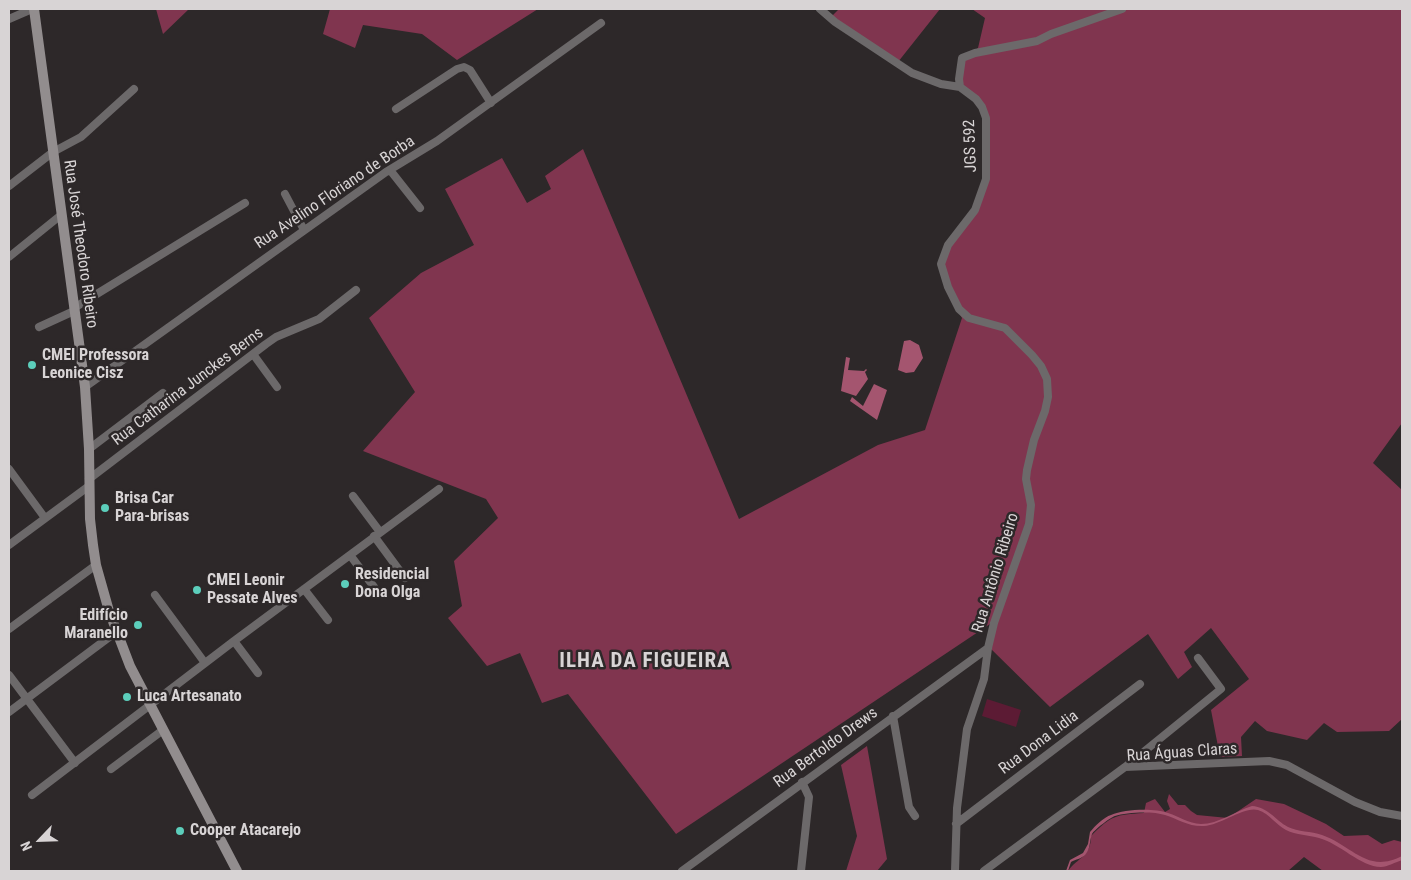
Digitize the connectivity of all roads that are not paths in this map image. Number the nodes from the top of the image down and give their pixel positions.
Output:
1 (33, 9) edge
2 (820, 9) edge
3 (1122, 9) edge
4 (9, 19) edge
5 (601, 23) dead end
6 (960, 87) junction
7 (134, 89) dead end
8 (490, 102) junction
9 (396, 108) dead end
10 (53, 152) junction
11 (390, 170) junction
12 (9, 186) edge
13 (285, 194) dead end
14 (245, 203) dead end
15 (420, 208) dead end
16 (61, 216) junction
17 (304, 230) junction
18 (9, 257) edge
19 (356, 290) dead end
20 (74, 310) junction
21 (977, 321) joint
22 (39, 327) dead end
23 (253, 354) junction
24 (277, 386) dead end
25 (85, 387) junction
26 (163, 393) dead end
27 (89, 449) junction
28 (9, 470) edge
29 (89, 483) junction
30 (439, 489) dead end
31 (353, 496) dead end
32 (45, 518) junction
33 (377, 534) junction
34 (9, 545) edge
35 (350, 555) junction
36 (96, 565) junction
37 (406, 578) dead end
38 (374, 587) dead end
39 (304, 588) junction
40 (155, 595) dead end
41 (328, 620) dead end
42 (9, 629) edge
43 (116, 632) junction
44 (234, 641) junction
45 (988, 648) junction
46 (1198, 658) dead end
47 (205, 663) junction
48 (258, 672) dead end
49 (9, 675) edge
50 (1140, 684) dead end
51 (27, 699) junction
52 (150, 705) junction
53 (9, 712) edge
54 (893, 716) junction
55 (163, 730) junction
56 (75, 763) junction
57 (1125, 767) junction
58 (110, 769) dead end
59 (802, 782) junction
60 (32, 795) dead end
61 (915, 816) dead end
62 (1402, 816) edge
63 (956, 824) junction
64 (799, 870) edge
65 (237, 871) edge
66 (682, 871) edge
67 (955, 871) edge
68 (984, 871) edge

1 - 4 street
1 - 10 main road, Rua José Theodoro Ribeiro
2 - 6 street, JGS 592
3 - 6 street
5 - 8 street, Rua Avelino Floriano de Borba
6 - 21 street, JGS 592
7 - 10 street
8 - 9 street
8 - 11 street, Rua Avelino Floriano de Borba
10 - 12 street
10 - 16 main road, Rua José Theodoro Ribeiro
11 - 15 street
11 - 17 street, Rua Avelino Floriano de Borba
13 - 17 street
14 - 20 street
16 - 18 street
16 - 20 main road, Rua José Theodoro Ribeiro
17 - 25 street, Rua Avelino Floriano de Borba
19 - 23 street, Rua Catharina Junckes Berns
20 - 22 street
20 - 25 main road, Rua José Theodoro Ribeiro
21 - 45 street, Rua Antônio Ribeiro
23 - 24 street
23 - 29 street, Rua Catharina Junckes Berns
25 - 27 main road, Rua José Theodoro Ribeiro
26 - 27 street
27 - 29 main road, Rua José Theodoro Ribeiro
28 - 32 street
29 - 32 street, Rua Catharina Junckes Berns
29 - 36 main road, Rua José Theodoro Ribeiro
30 - 33 street
31 - 33 street
32 - 34 street, Rua Catharina Junckes Berns
33 - 35 street
33 - 37 street
35 - 38 street
35 - 39 street
36 - 42 street
36 - 43 main road, Rua José Theodoro Ribeiro
39 - 41 street
39 - 44 street
40 - 47 street
43 - 51 street
43 - 52 main road, Rua José Theodoro Ribeiro
44 - 47 street
44 - 48 street
45 - 54 street, Rua Bertoldo Drews
45 - 63 street, Rua Antônio Ribeiro
46 - 57 street
47 - 52 street
49 - 51 street
50 - 63 street, Rua Dona Lidia
51 - 53 street
51 - 56 street
52 - 55 main road, Rua José Theodoro Ribeiro
52 - 56 street
54 - 59 street, Rua Bertoldo Drews
54 - 61 street
55 - 58 street
55 - 65 main road, Rua José Theodoro Ribeiro
56 - 60 street
57 - 62 street, Rua Águas Claras
57 - 68 street, Rua Águas Claras
59 - 64 street
59 - 66 street, Rua Bertoldo Drews
63 - 67 street, Rua Antônio Ribeiro

